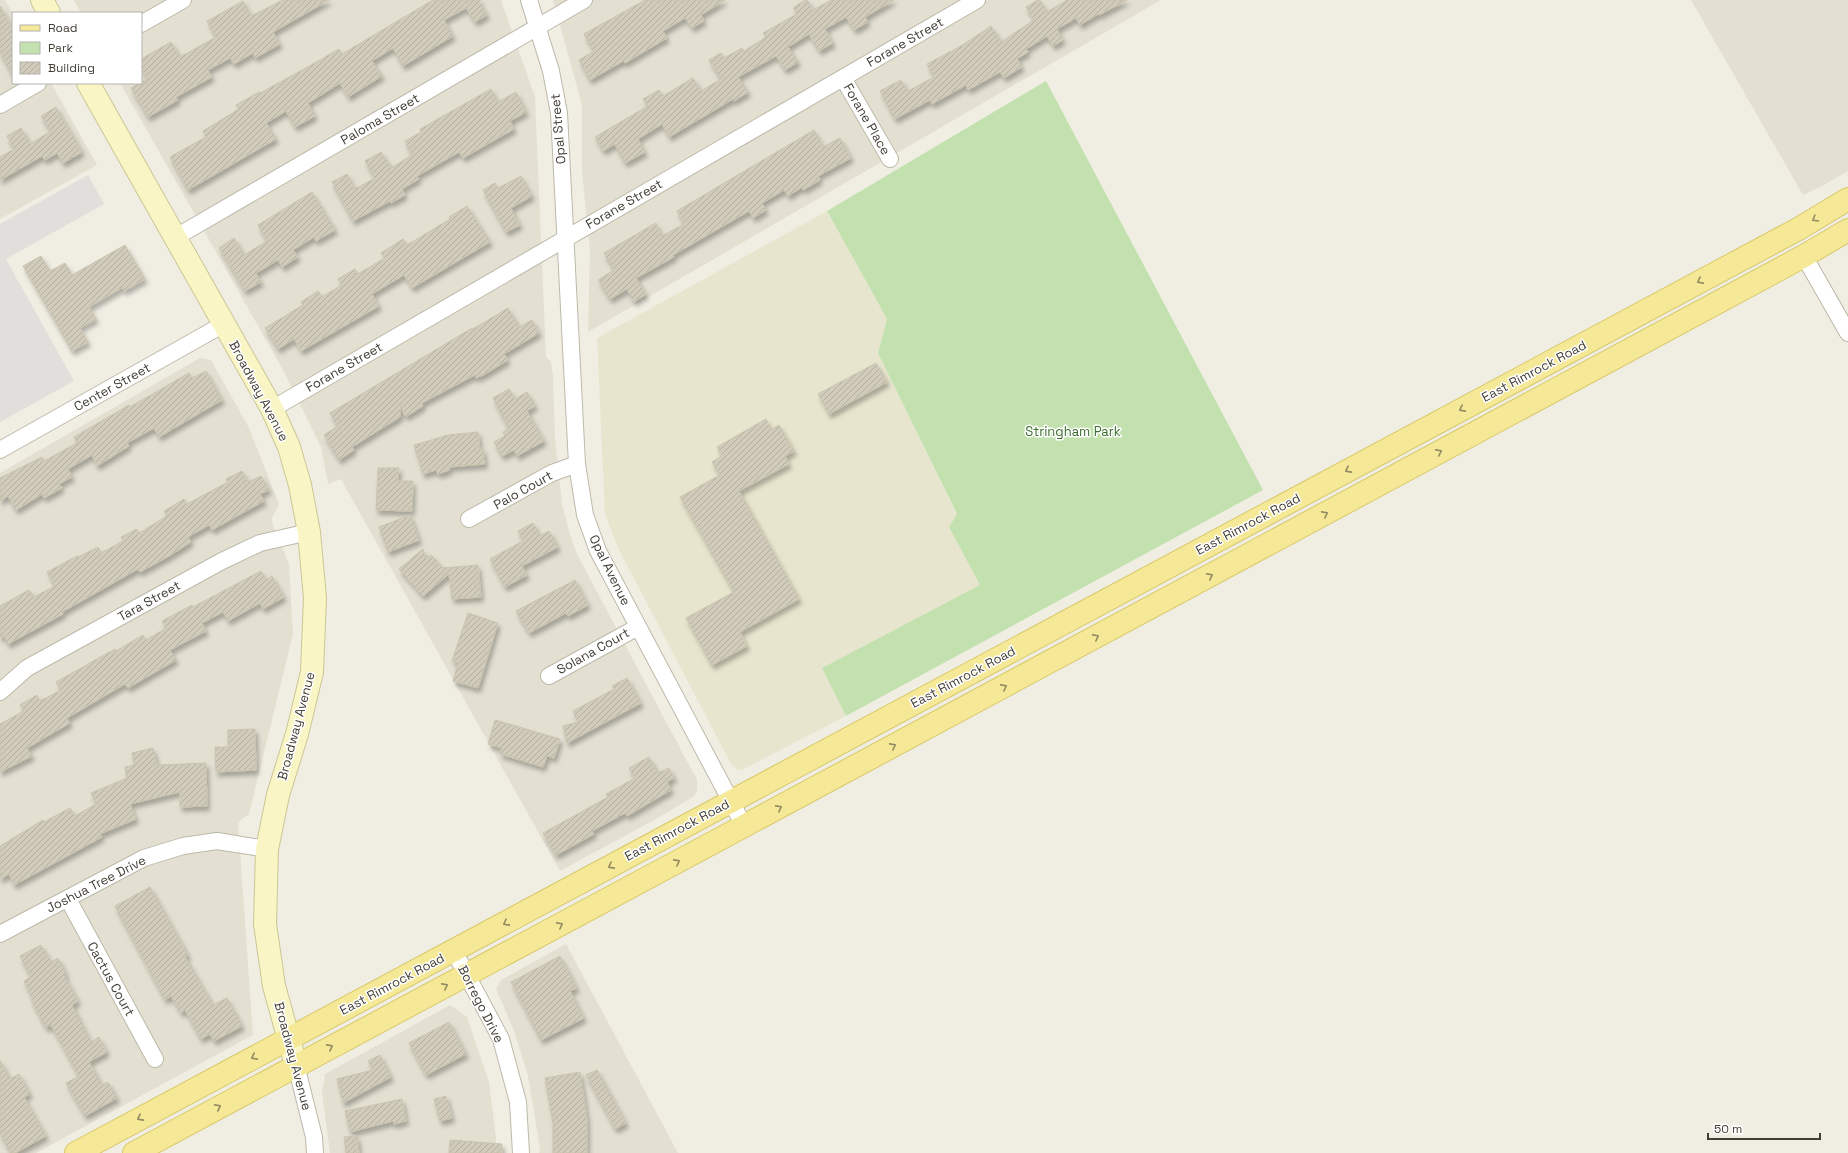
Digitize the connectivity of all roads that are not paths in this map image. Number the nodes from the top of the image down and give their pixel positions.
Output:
1 (42, 0) edge
2 (183, 0) edge
3 (529, 0) edge
4 (584, 0) edge
5 (977, 0) edge
6 (48, 12) edge
7 (142, 23) edge
8 (537, 28) junction
9 (843, 78) junction
10 (36, 84) edge
11 (89, 84) edge
12 (0, 105) edge
13 (890, 159) dead end
14 (1848, 199) edge
15 (1848, 230) edge
16 (176, 237) junction
17 (566, 238) junction
18 (1804, 256) junction
19 (224, 324) junction
20 (1848, 333) edge
21 (272, 409) junction
22 (0, 450) edge
23 (577, 464) junction
24 (469, 519) dead end
25 (309, 532) junction
26 (638, 627) junction
27 (549, 676) dead end
28 (0, 692) edge
29 (731, 801) junction
30 (744, 826) junction
31 (267, 849) junction
32 (68, 899) junction
33 (0, 934) edge
34 (454, 951) junction
35 (467, 974) junction
36 (289, 1038) junction
37 (155, 1059) dead end
38 (296, 1065) junction
39 (76, 1153) edge
40 (134, 1153) edge
41 (315, 1153) edge
42 (521, 1153) edge

1 - 6 street
2 - 7 street
3 - 8 street, Opal Street
4 - 8 street, Paloma Street
5 - 9 street, Forane Street
8 - 16 street, Paloma Street
8 - 17 street, Opal Street
9 - 13 street, Forane Place
9 - 17 street, Forane Street
10 - 12 street
11 - 16 street, Broadway Avenue
14 -> 29 main road, East Rimrock Road
15 - 18 main road, East Rimrock Road
16 - 19 street, Broadway Avenue
17 - 21 street, Forane Street
17 - 23 street, Opal Avenue
18 - 20 street
30 -> 18 main road, East Rimrock Road
19 - 21 street, Broadway Avenue
19 - 22 street, Center Street
21 - 25 street, Broadway Avenue
23 - 24 street, Palo Court
23 - 26 street, Opal Avenue
25 - 28 street, Tara Street
25 - 31 street, Broadway Avenue
26 - 27 street, Solana Court
26 - 29 street, Opal Avenue
29 - 30 street, Opal Avenue
29 -> 34 main road, East Rimrock Road
35 -> 30 main road, East Rimrock Road
31 - 32 street, Joshua Tree Drive
31 - 36 street, Broadway Avenue
32 - 33 street, Joshua Tree Drive
32 - 37 street, Cactus Court
34 - 35 street, Borrego Drive
34 - 36 main road, East Rimrock Road
38 -> 35 main road, East Rimrock Road
35 - 42 street, Borrego Drive
36 - 38 street, Broadway Avenue
36 -> 39 main road, East Rimrock Road
40 -> 38 main road, East Rimrock Road
38 - 41 street, Broadway Avenue

